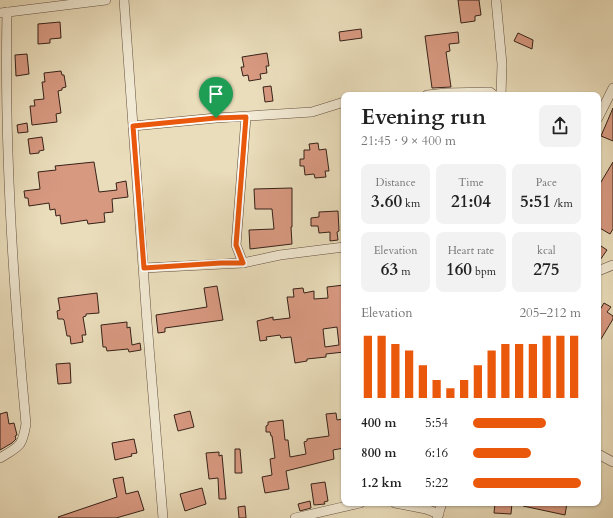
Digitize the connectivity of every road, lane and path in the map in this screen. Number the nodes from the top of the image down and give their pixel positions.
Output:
1 (106, 0) edge
2 (124, 0) edge
3 (496, 0) edge
4 (3, 12) edge
5 (613, 88) edge
6 (501, 92) edge
7 (341, 103) edge
8 (601, 112) edge
9 (246, 117) junction
10 (133, 126) junction
11 (3, 147) edge
12 (341, 248) edge
13 (243, 263) junction
14 (613, 264) edge
15 (144, 268) junction
16 (601, 270) edge
17 (601, 456) edge
18 (0, 458) edge
19 (613, 462) edge
20 (347, 506) edge
21 (410, 506) edge
22 (441, 506) edge
23 (438, 516) edge
24 (163, 518) edge
25 (295, 518) edge

1 - 4 street
2 - 10 street
3 - 6 street
4 - 11 street
5 - 8 street
7 - 9 street
9 - 10 street
9 - 13 street
10 - 15 street
11 - 18 street
12 - 13 street
13 - 15 street
14 - 16 street
15 - 24 street
17 - 19 street
20 - 25 street
21 - 23 street
22 - 23 street

